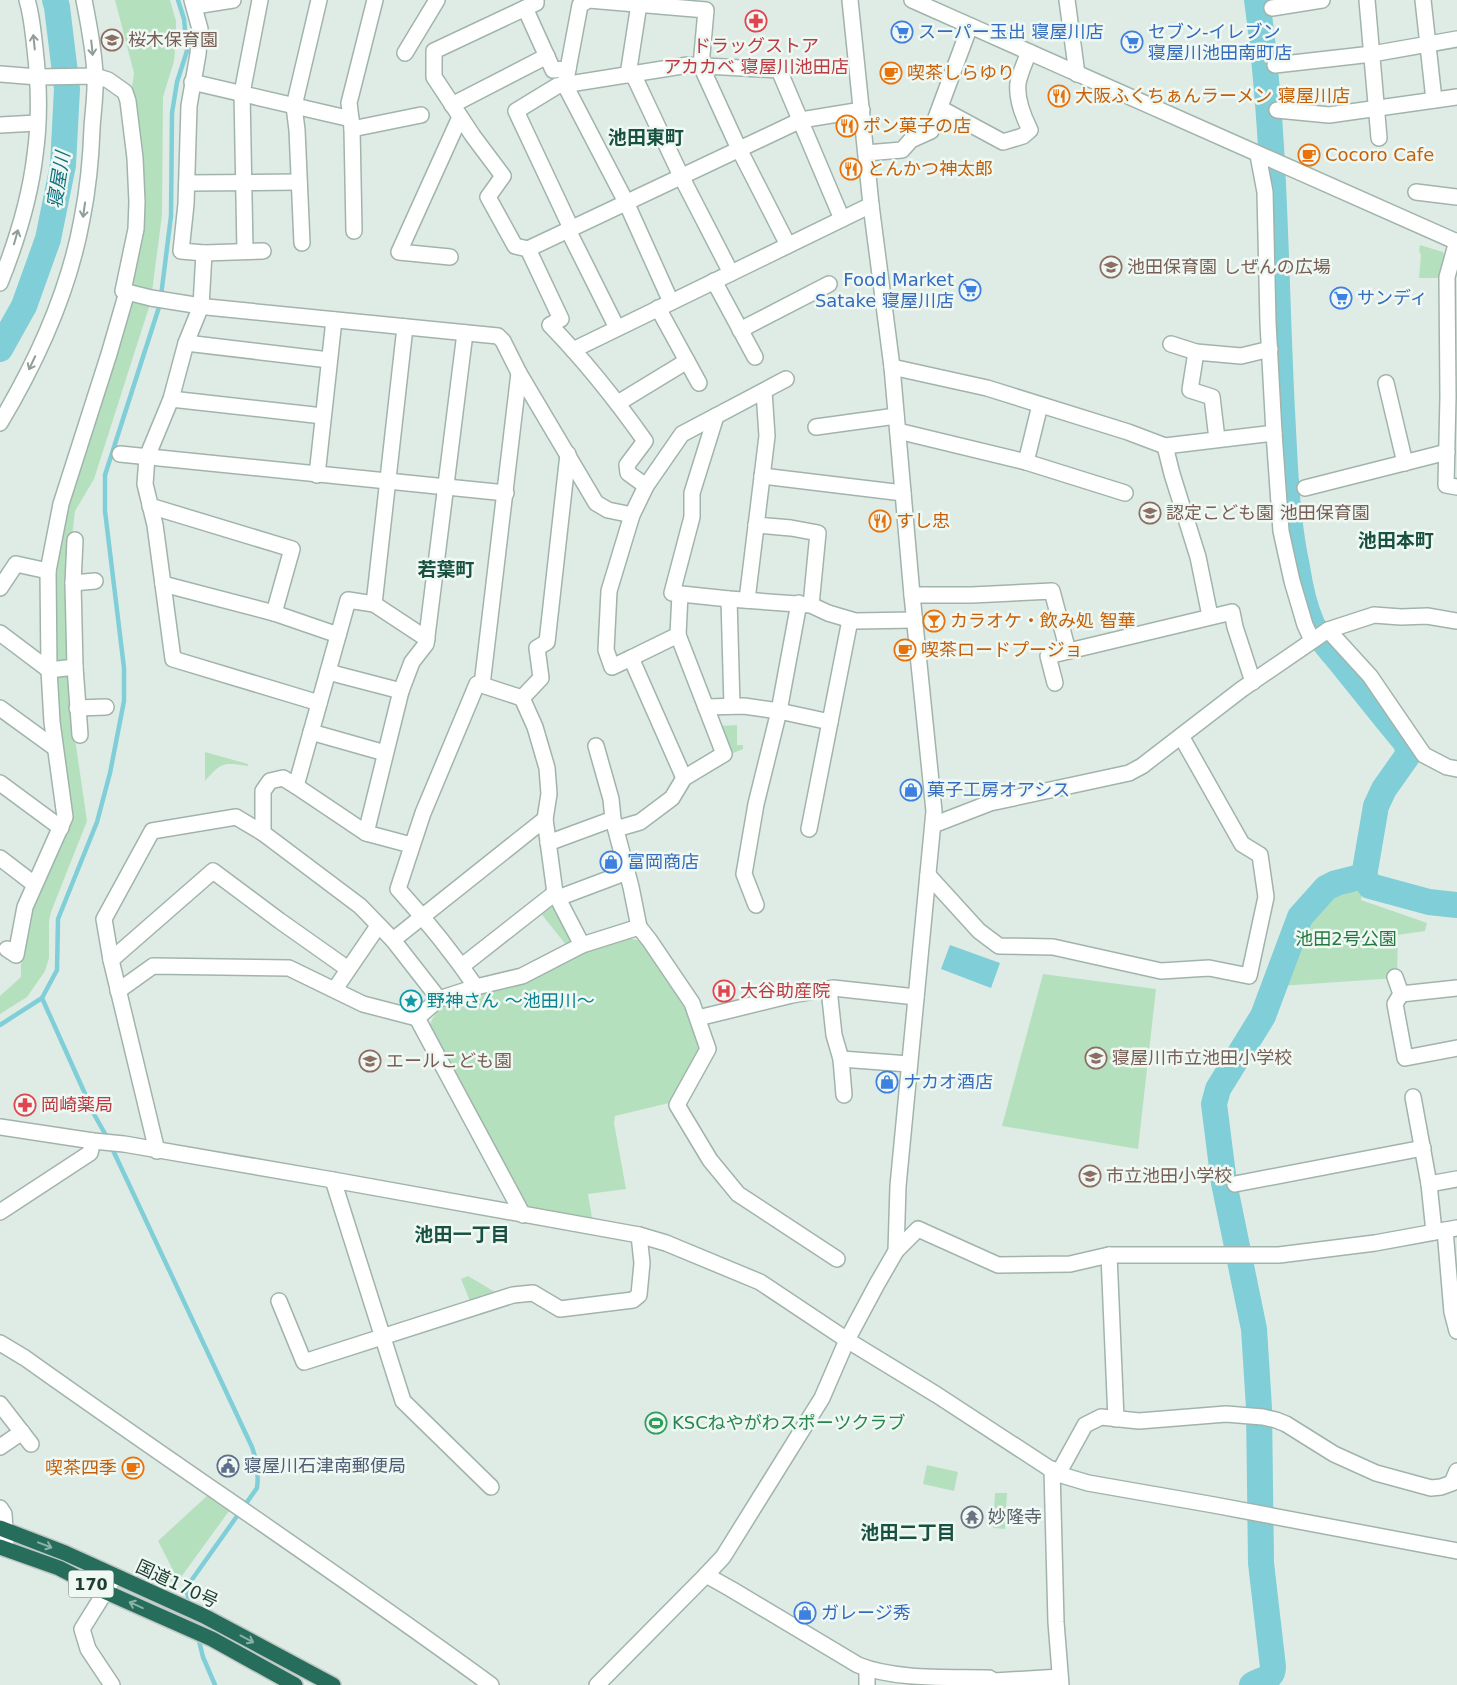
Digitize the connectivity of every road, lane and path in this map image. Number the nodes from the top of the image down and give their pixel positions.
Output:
1 (27, 0) edge
2 (84, 0) edge
3 (233, 0) edge
4 (260, 0) edge
5 (319, 0) edge
6 (375, 0) edge
7 (437, 0) edge
8 (850, 0) edge
9 (912, 0) edge
10 (1067, 0) edge
11 (1317, 0) edge
12 (1367, 0) edge
13 (1422, 0) edge
14 (218, 1) edge
15 (194, 3) edge
16 (531, 4) edge
17 (639, 4) junction
18 (1272, 8) dead end
19 (970, 26) junction
20 (1457, 39) edge
21 (1428, 44) junction
22 (405, 52) dead end
23 (1029, 52) junction
24 (1372, 54) junction
25 (547, 56) junction
26 (701, 66) junction
27 (1275, 66) dead end
28 (568, 69) junction
29 (0, 74) edge
30 (630, 74) junction
31 (1077, 74) junction
32 (88, 76) junction
33 (42, 77) junction
34 (192, 82) junction
35 (565, 85) junction
36 (242, 93) junction
37 (1457, 97) edge
38 (1434, 100) junction
39 (294, 106) junction
40 (940, 108) junction
41 (1376, 109) junction
42 (862, 110) junction
43 (1277, 110) dead end
44 (456, 111) junction
45 (421, 115) dead end
46 (801, 120) junction
47 (37, 123) junction
48 (351, 124) junction
49 (0, 125) edge
50 (1379, 138) dead end
51 (739, 149) junction
52 (866, 153) junction
53 (1260, 155) junction
54 (681, 176) junction
55 (244, 182) junction
56 (299, 182) junction
57 (187, 183) junction
58 (1416, 192) dead end
59 (1457, 198) edge
60 (626, 202) junction
61 (871, 204) junction
62 (842, 219) junction
63 (570, 229) junction
64 (354, 231) dead end
65 (1457, 242) edge
66 (302, 243) dead end
67 (788, 245) junction
68 (528, 249) junction
69 (245, 251) junction
70 (263, 251) dead end
71 (204, 253) junction
72 (450, 257) dead end
73 (731, 273) junction
74 (714, 281) junction
75 (0, 283) edge
76 (829, 284) dead end
77 (127, 292) junction
78 (664, 305) junction
79 (201, 306) junction
80 (334, 320) junction
81 (405, 327) junction
82 (617, 328) junction
83 (740, 330) junction
84 (465, 333) junction
85 (186, 343) junction
86 (1172, 344) dead end
87 (1270, 349) junction
88 (574, 350) junction
89 (1196, 352) junction
90 (755, 356) dead end
91 (329, 360) junction
92 (686, 361) junction
93 (892, 367) junction
94 (519, 373) junction
95 (786, 379) dead end
96 (699, 383) dead end
97 (1386, 383) dead end
98 (764, 391) junction
99 (171, 399) junction
100 (618, 404) junction
101 (1040, 405) junction
102 (323, 416) junction
103 (716, 416) junction
104 (896, 416) junction
105 (0, 423) edge
106 (816, 427) dead end
107 (898, 431) junction
108 (1274, 433) junction
109 (1217, 439) junction
110 (1165, 446) junction
111 (1447, 452) junction
112 (120, 454) dead end
113 (568, 454) junction
114 (147, 457) junction
115 (1026, 462) junction
116 (1405, 463) junction
117 (317, 475) junction
118 (762, 476) junction
119 (388, 482) junction
120 (646, 486) junction
121 (445, 487) junction
122 (1457, 487) edge
123 (1305, 488) dead end
124 (506, 493) junction
125 (903, 493) junction
126 (1125, 493) dead end
127 (150, 506) junction
128 (632, 515) junction
129 (756, 525) junction
130 (75, 540) dead end
131 (48, 571) junction
132 (95, 581) dead end
133 (73, 583) junction
134 (163, 584) junction
135 (0, 588) edge
136 (680, 594) junction
137 (912, 595) junction
138 (729, 599) junction
139 (747, 600) junction
140 (374, 604) junction
141 (805, 604) junction
142 (274, 613) junction
143 (1210, 616) junction
144 (850, 620) junction
145 (914, 620) junction
146 (1457, 621) edge
147 (0, 633) edge
148 (678, 635) junction
149 (338, 636) junction
150 (1319, 636) junction
151 (427, 639) junction
152 (1068, 651) junction
153 (631, 658) junction
154 (75, 667) junction
155 (49, 670) junction
156 (328, 672) junction
157 (1253, 682) junction
158 (1055, 683) dead end
159 (477, 684) dead end
160 (401, 691) junction
161 (522, 698) junction
162 (319, 703) junction
163 (732, 706) junction
164 (106, 707) dead end
165 (706, 707) junction
166 (0, 708) edge
167 (77, 708) junction
168 (779, 711) junction
169 (830, 722) junction
170 (310, 732) junction
171 (80, 735) dead end
172 (1180, 736) junction
173 (596, 746) dead end
174 (55, 748) junction
175 (385, 753) junction
176 (1457, 769) edge
177 (684, 778) junction
178 (0, 783) edge
179 (296, 786) junction
180 (545, 819) junction
181 (615, 824) junction
182 (933, 825) junction
183 (61, 828) junction
184 (809, 828) dead end
185 (263, 833) junction
186 (366, 833) junction
187 (548, 843) junction
188 (412, 845) junction
189 (0, 858) edge
190 (627, 872) junction
191 (928, 875) junction
192 (34, 884) junction
193 (556, 895) junction
194 (756, 905) dead end
195 (423, 917) junction
196 (378, 926) junction
197 (639, 927) junction
198 (393, 940) junction
199 (582, 945) junction
200 (2, 948) edge
201 (111, 960) junction
202 (462, 966) junction
203 (348, 968) junction
204 (1395, 977) dead end
205 (476, 987) junction
206 (1457, 988) edge
207 (335, 989) junction
208 (829, 989) junction
209 (118, 991) junction
210 (1401, 994) junction
211 (916, 997) junction
212 (439, 999) junction
213 (417, 1018) junction
214 (698, 1018) junction
215 (1457, 1048) edge
216 (841, 1059) junction
217 (910, 1064) junction
218 (844, 1095) dead end
219 (1413, 1097) dead end
220 (0, 1126) edge
221 (95, 1142) junction
222 (1422, 1148) junction
223 (157, 1151) junction
224 (1457, 1178) edge
225 (333, 1180) junction
226 (1235, 1184) dead end
227 (1429, 1184) junction
228 (0, 1212) edge
229 (523, 1214) junction
230 (1445, 1230) edge
231 (638, 1235) junction
232 (896, 1251) junction
233 (1110, 1255) junction
234 (837, 1259) dead end
235 (279, 1301) dead end
236 (1457, 1331) edge
237 (384, 1336) junction
238 (846, 1340) junction
239 (0, 1343) edge
240 (0, 1404) edge
241 (1116, 1419) junction
242 (22, 1432) junction
243 (32, 1444) dead end
244 (0, 1447) edge
245 (1457, 1471) edge
246 (1055, 1472) junction
247 (491, 1487) dead end
248 (0, 1508) edge
249 (3, 1529) edge
250 (3, 1548) edge
251 (1457, 1551) edge
252 (706, 1575) junction
253 (115, 1576) junction
254 (106, 1592) junction
255 (867, 1669) junction
256 (1060, 1681) edge
257 (112, 1685) edge
258 (295, 1685) edge
259 (333, 1685) edge
260 (491, 1685) edge
261 (597, 1685) edge
262 (867, 1685) edge

33 -> 1 street
2 -> 32 street
3 - 14 street
4 - 36 street
5 - 39 street
6 - 48 street
7 - 22 street
8 - 42 street
9 - 19 street
10 - 31 street
11 - 18 street
12 - 24 street
13 - 21 street
14 - 15 street
15 - 34 street
16 - 25 street
16 - 44 street
17 - 26 street
17 - 28 street
17 - 30 street
19 - 23 street
19 - 40 street
20 - 21 street
21 - 24 street
21 - 38 street
23 - 31 street
23 - 40 street
24 - 27 street
24 - 41 street
25 - 28 street
25 - 44 street
26 - 30 street
26 - 46 street
26 - 51 street
28 - 35 street
29 - 33 street
30 - 35 street
30 - 54 street
31 - 53 street
32 - 33 street
32 - 77 street
32 -> 105 street
33 - 47 street
34 - 36 street
34 - 57 street
35 - 60 street
35 - 63 street
36 - 39 street
36 - 55 street
37 - 38 street
38 - 41 street
39 - 48 street
39 - 56 street
40 - 52 street
41 - 43 street
41 - 50 street
42 - 46 street
42 - 52 street
44 - 68 street
44 - 72 street
45 - 48 street
46 - 51 street
46 - 62 street
47 - 49 street
75 -> 47 street
48 - 64 street
51 - 54 street
51 - 67 street
52 - 61 street
53 - 65 street
53 - 87 street
54 - 60 street
54 - 73 street
55 - 56 street
55 - 57 street
55 - 69 street
56 - 66 street
57 - 71 street
58 - 59 street
60 - 63 street
60 - 78 street
61 - 62 street
61 - 93 street
62 - 67 street
63 - 68 street
63 - 82 street
65 - 111 street
67 - 73 street
68 - 88 street
69 - 70 street
69 - 71 street
71 - 79 street
73 - 74 street
74 - 78 street
74 - 83 street
76 - 83 street
77 - 79 street
77 - 131 street
78 - 82 street
78 - 92 street
79 - 80 street
79 - 85 street
80 - 81 street
80 - 91 street
81 - 84 street
81 - 119 street
82 - 88 street
83 - 90 street
84 - 94 street
84 - 121 street
85 - 91 street
85 - 99 street
86 - 89 street
87 - 89 street
87 - 108 street
88 - 100 street
89 - 109 street
91 - 102 street
92 - 96 street
92 - 100 street
93 - 101 street
93 - 104 street
94 - 113 street
94 - 124 street
95 - 98 street
97 - 116 street
98 - 103 street
98 - 118 street
99 - 102 street
99 - 114 street
100 - 120 street
101 - 110 street
101 - 115 street
102 - 117 street
103 - 120 street
103 - 136 street
104 - 106 street
104 - 107 street
107 - 115 street
107 - 125 street
108 - 109 street
108 - 150 street
109 - 110 street
110 - 143 street
111 - 116 street
111 - 122 street
112 - 114 street
113 - 128 street
113 - 161 street
114 - 117 street
114 - 127 street
115 - 126 street
116 - 123 street
117 - 119 street
118 - 125 street
118 - 129 street
119 - 121 street
119 - 140 street
120 - 128 street
121 - 124 street
121 - 151 street
124 - 161 street
125 - 137 street
127 - 134 street
127 - 142 street
128 - 153 street
129 - 139 street
129 - 141 street
130 - 133 street
131 - 135 street
131 - 155 street
132 - 133 street
133 - 154 street
134 - 142 street
134 - 162 street
136 - 138 street
136 - 148 street
137 - 145 street
137 - 152 street
138 - 139 street
138 - 163 street
139 - 141 street
140 - 149 street
140 - 151 street
141 - 144 street
141 - 168 street
142 - 149 street
143 - 152 street
143 - 157 street
144 - 145 street
144 - 169 street
145 - 182 street
146 - 150 street
147 - 155 street
148 - 153 street
148 - 165 street
149 - 156 street
150 - 157 street
150 - 176 street
151 - 160 street
152 - 158 street
153 - 177 street
154 - 155 street
154 - 167 street
155 - 174 street
156 - 160 street
156 - 162 street
157 - 172 street
159 - 188 street
160 - 175 street
161 - 180 street
162 - 170 street
163 - 165 street
163 - 168 street
164 - 167 street
165 - 177 street
166 - 174 street
167 - 171 street
168 - 169 street
168 - 194 street
169 - 184 street
170 - 175 street
170 - 179 street
172 - 182 street
172 - 191 street
173 - 181 street
174 - 183 street
175 - 186 street
177 - 181 street
178 - 183 street
179 - 185 street
179 - 186 street
180 - 187 street
180 - 195 street
181 - 187 street
181 - 190 street
182 - 191 street
183 - 192 street
185 - 196 street
185 - 201 street
186 - 188 street
187 - 193 street
188 - 195 street
189 - 192 street
190 - 193 street
190 - 197 street
191 - 211 street
192 - 200 street
193 - 199 street
193 - 202 street
195 - 198 street
195 - 202 street
196 - 198 street
196 - 203 street
197 - 199 street
197 - 214 street
198 - 212 street
199 - 205 street
201 - 203 street
201 - 209 street
202 - 205 street
203 - 207 street
204 - 210 street
205 - 212 street
206 - 210 street
207 - 209 street
207 - 213 street
208 - 211 street
208 - 214 street
208 - 216 street
209 - 223 street
210 - 215 street
211 - 217 street
212 - 213 street
213 - 229 street
214 - 234 street
216 - 217 street
216 - 218 street
217 - 232 street
219 - 222 street
220 - 221 street
221 - 223 street
221 - 228 street
222 - 226 street
222 - 227 street
223 - 225 street
224 - 227 street
225 - 229 street
225 - 237 street
227 - 230 street
229 - 231 street
230 - 233 street
230 - 236 street
231 - 237 street
231 - 238 street
232 - 233 street
232 - 238 street
233 - 241 street
235 - 237 street
237 - 247 street
238 - 246 street
238 - 252 street
239 - 260 street
240 - 242 street
241 - 245 street
241 - 246 street
242 - 243 street
242 - 244 street
246 - 251 street
246 - 256 street
248 - 249 street
249 - 250 street
249 -> 253 highway, 国道170号 / 170
250 - 254 highway, 国道170号 / 170
252 - 255 street
252 - 261 street
253 - 254 street
253 -> 259 highway, 国道170号 / 170
254 - 257 street
258 -> 254 highway, 国道170号 / 170
255 - 256 street
255 - 262 street

